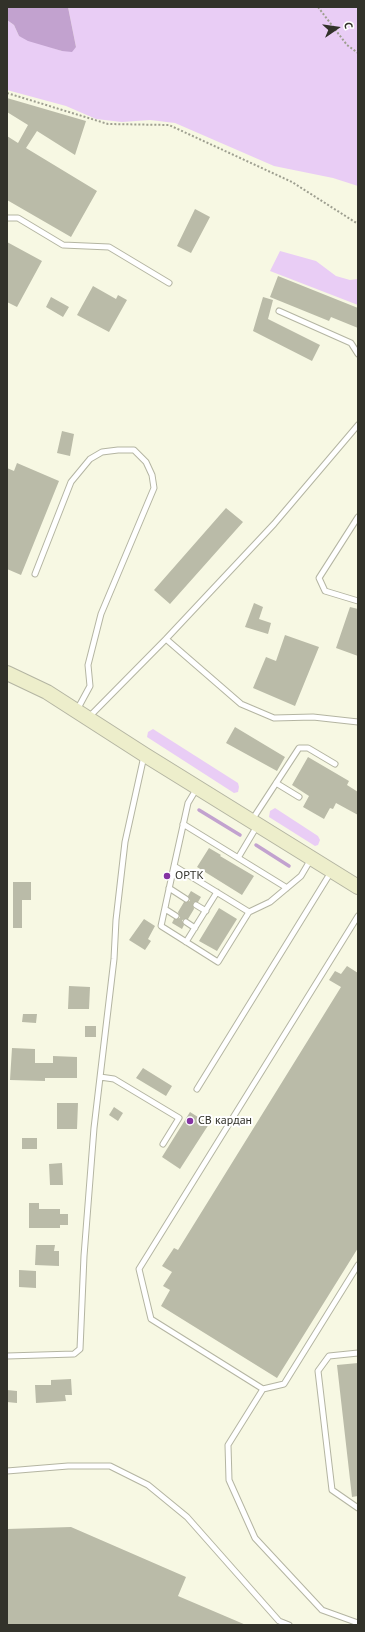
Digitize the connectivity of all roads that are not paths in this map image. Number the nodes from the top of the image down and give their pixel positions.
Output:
1 (7, 218) edge
2 (169, 283) dead end
3 (279, 310) dead end
4 (358, 354) edge
5 (358, 425) edge
6 (358, 516) edge
7 (34, 574) dead end
8 (358, 602) edge
9 (166, 639) junction
10 (10, 675) edge
11 (82, 715) junction
12 (358, 722) edge
13 (145, 755) junction
14 (335, 764) dead end
15 (276, 783) junction
16 (197, 787) junction
17 (299, 797) dead end
18 (255, 823) junction
19 (183, 824) junction
20 (238, 858) junction
21 (312, 858) junction
22 (174, 866) junction
23 (331, 871) junction
24 (357, 885) edge
25 (169, 888) junction
26 (287, 888) junction
27 (217, 892) junction
28 (186, 899) dead end
29 (196, 905) dead end
30 (165, 909) junction
31 (206, 911) junction
32 (249, 912) junction
33 (176, 916) dead end
34 (358, 916) edge
35 (186, 922) dead end
36 (195, 928) junction
37 (186, 942) junction
38 (100, 1077) junction
39 (197, 1088) dead end
40 (163, 1144) dead end
41 (358, 1265) edge
42 (358, 1353) edge
43 (7, 1356) edge
44 (263, 1389) junction
45 (7, 1472) edge
46 (358, 1508) edge
47 (358, 1624) edge
48 (289, 1625) edge

1 - 2 lane
3 - 4 lane
5 - 9 lane
6 - 8 lane
7 - 11 lane
9 - 11 lane
9 - 12 lane
10 - 11 street
11 - 13 street
13 - 16 street
13 - 38 lane
14 - 15 lane
15 - 17 lane
15 - 18 lane
16 - 18 street
16 - 19 lane
18 - 20 lane
18 - 21 street
19 - 20 lane
19 - 22 lane
20 - 26 lane
21 - 23 street
21 - 26 lane
22 - 25 lane
22 - 27 lane
23 - 24 street
23 - 39 lane
25 - 28 lane
25 - 30 lane
26 - 32 lane
27 - 31 lane
27 - 32 lane
29 - 31 lane
30 - 33 lane
30 - 37 lane
31 - 36 lane
32 - 37 lane
34 - 44 lane
35 - 36 lane
36 - 37 lane
38 - 40 lane
38 - 43 lane
41 - 44 lane
42 - 46 lane
44 - 47 lane
45 - 48 lane

